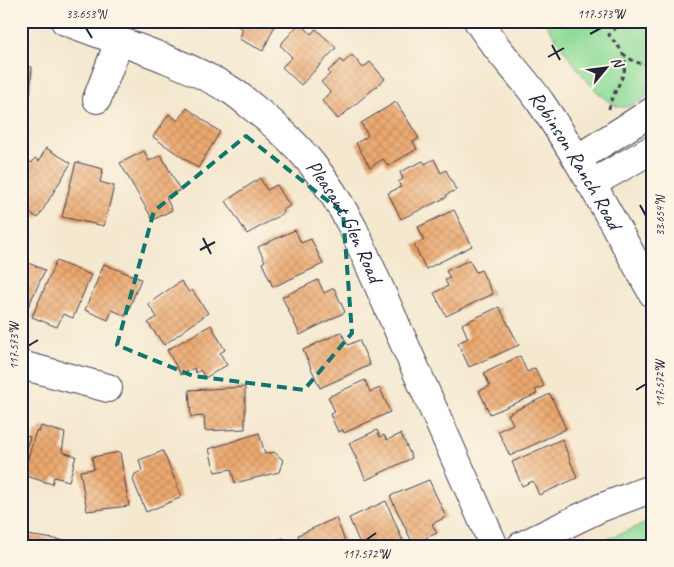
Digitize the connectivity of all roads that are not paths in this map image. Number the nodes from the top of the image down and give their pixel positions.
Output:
1 (65, 21) edge
2 (477, 26) edge
3 (119, 42) junction
4 (97, 99) dead end
5 (653, 111) edge
6 (653, 149) edge
7 (577, 159) junction
8 (591, 184) junction
9 (653, 294) edge
10 (21, 365) edge
11 (108, 388) dead end
12 (653, 488) edge
13 (494, 546) edge
14 (521, 546) edge

1 - 3 street, Pleasant Glen Road
2 - 7 street, Robinson Ranch Road
3 - 4 street
3 - 13 street, Pleasant Glen Road
5 - 7 street
6 - 8 street
7 - 8 street, Robinson Ranch Road
8 - 9 street, Robinson Ranch Road
10 - 11 street
12 - 14 street

